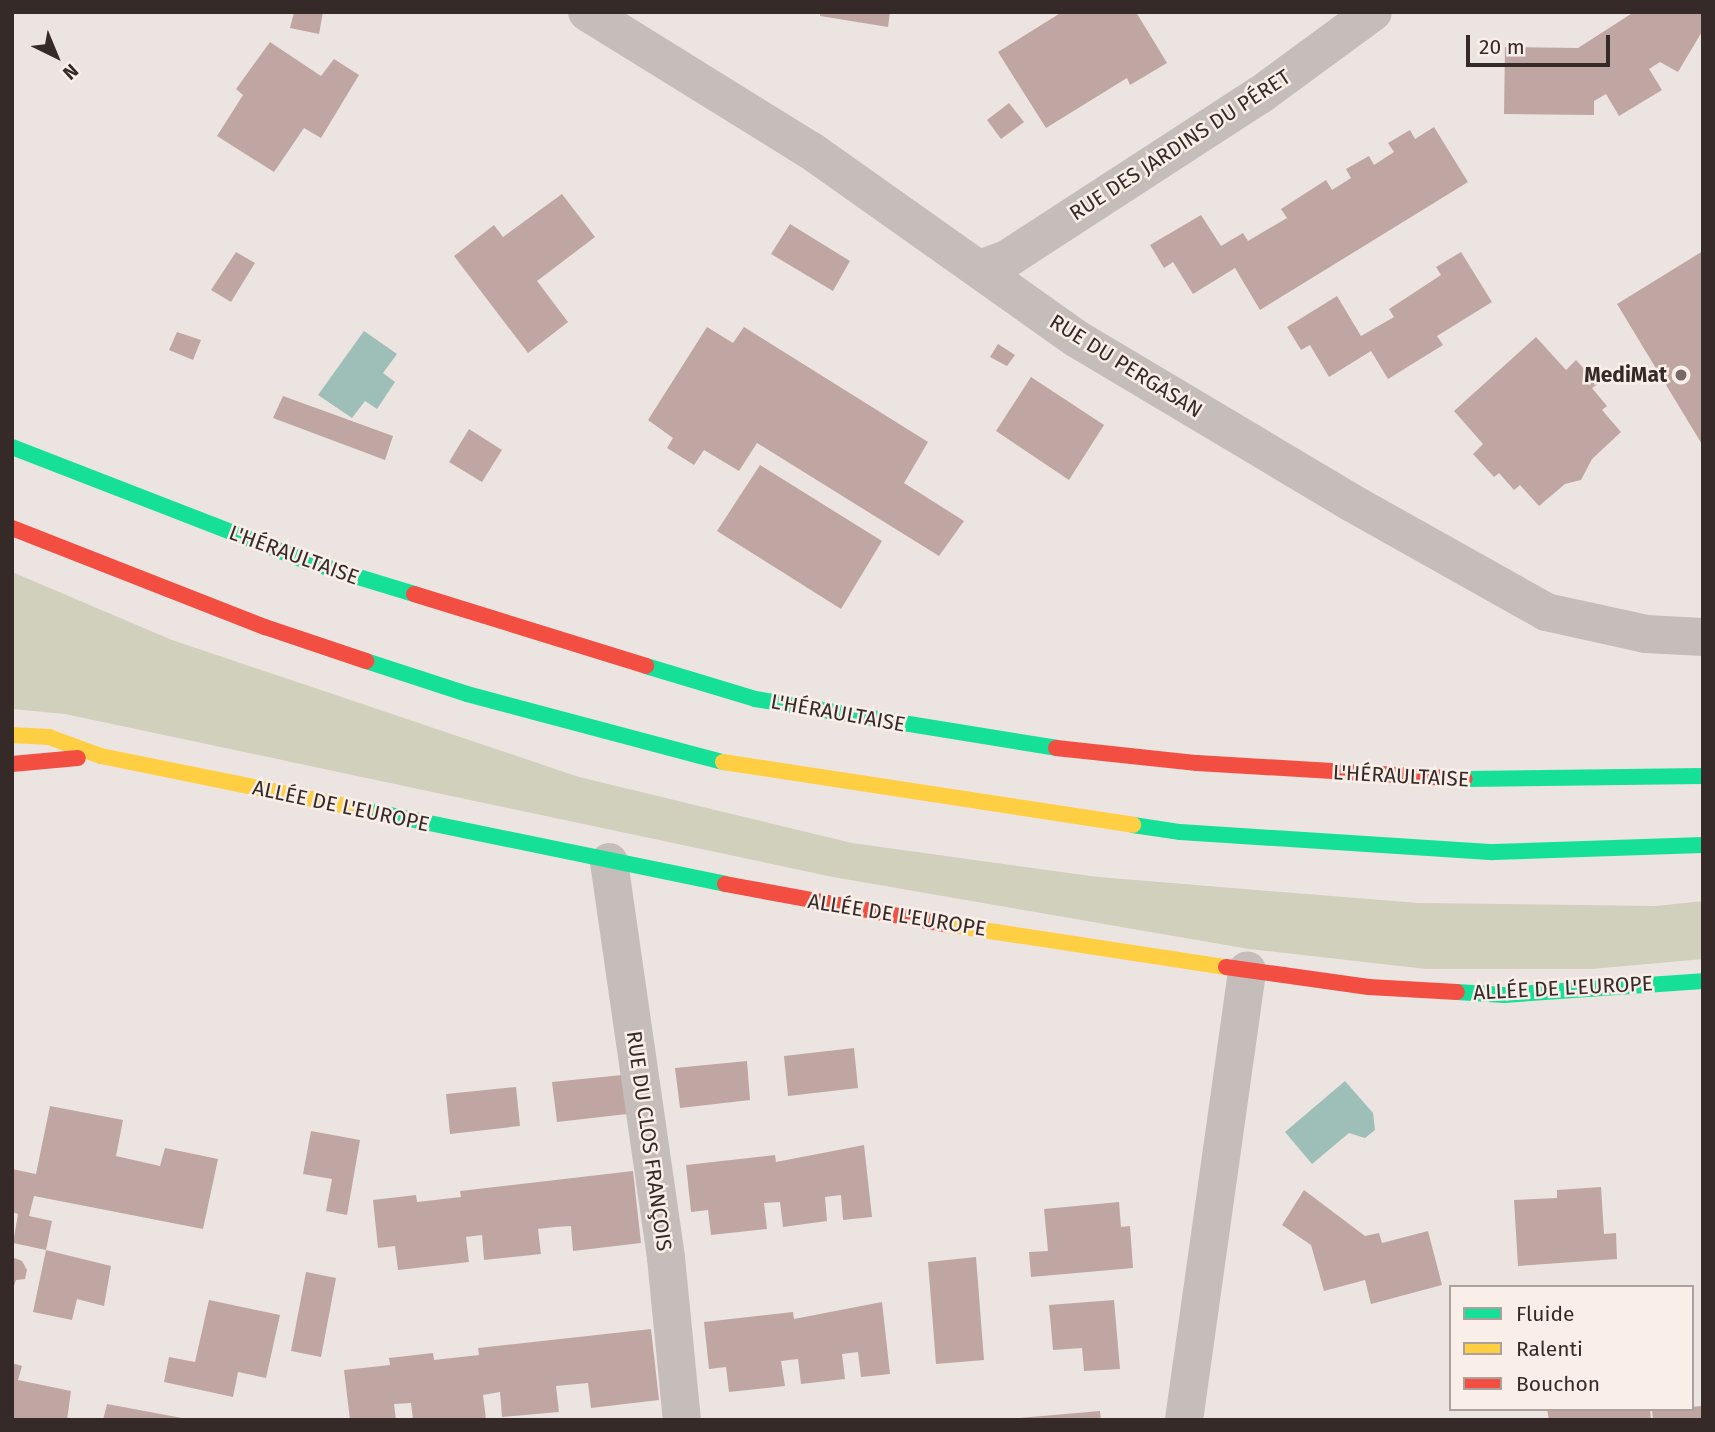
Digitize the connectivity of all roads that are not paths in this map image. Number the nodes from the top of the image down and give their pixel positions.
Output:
1 (587, 12) edge
2 (1373, 12) edge
3 (982, 268) junction
4 (12, 447) edge
5 (12, 528) edge
6 (1703, 637) edge
7 (12, 734) edge
8 (101, 756) junction
9 (12, 764) edge
10 (1703, 776) edge
11 (1703, 845) edge
12 (610, 863) junction
13 (1247, 970) junction
14 (1703, 981) edge
15 (682, 1420) edge
16 (1184, 1420) edge

1 - 3 street, RUE DU PERGASAN
2 - 3 street, RUE DES JARDINS DU PÉRET
3 - 6 street, RUE DU PERGASAN
4 - 10 main road, L'HÉRAULTAISE
5 - 11 main road
7 - 8 main road, ALLÉE DE L'EUROPE
8 - 9 main road, ALLÉE DE L'EUROPE
8 - 12 main road, ALLÉE DE L'EUROPE
12 - 13 main road, ALLÉE DE L'EUROPE
12 - 15 street, RUE DU CLOS FRANÇOIS
13 - 14 main road, ALLÉE DE L'EUROPE
13 - 16 street

